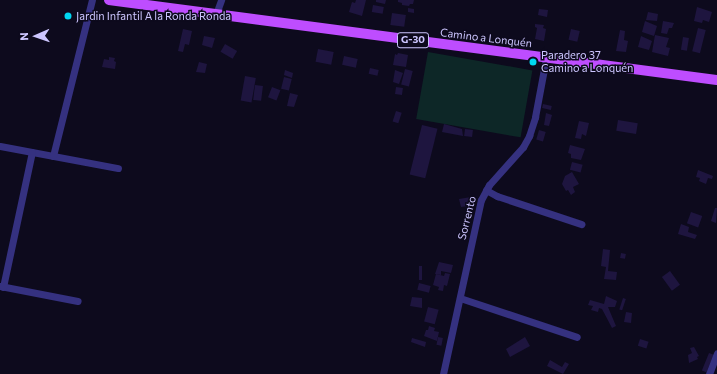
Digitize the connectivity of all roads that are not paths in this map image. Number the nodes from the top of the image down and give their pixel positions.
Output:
1 (92, 0) edge
2 (110, 0) edge
3 (221, 0) edge
4 (216, 14) junction
5 (546, 58) junction
6 (717, 80) edge
7 (0, 146) edge
8 (32, 152) junction
9 (53, 156) junction
10 (118, 168) dead end
11 (486, 190) junction
12 (581, 224) dead end
13 (2, 287) edge
14 (460, 298) junction
15 (78, 301) dead end
16 (577, 337) dead end
17 (717, 353) edge
18 (443, 374) edge
19 (709, 374) edge

1 - 9 street
2 - 4 main road, Camino a Lonquén / G-30
3 - 4 street
4 - 5 main road, Camino a Lonquén / G-30
5 - 6 main road, Camino a Lonquén / G-30
5 - 11 street, Sorrento
7 - 8 street
8 - 9 street
8 - 13 street
9 - 10 street
11 - 12 street
11 - 14 street, Sorrento
13 - 15 street
14 - 16 street
14 - 18 street, Sorrento
17 - 19 street

